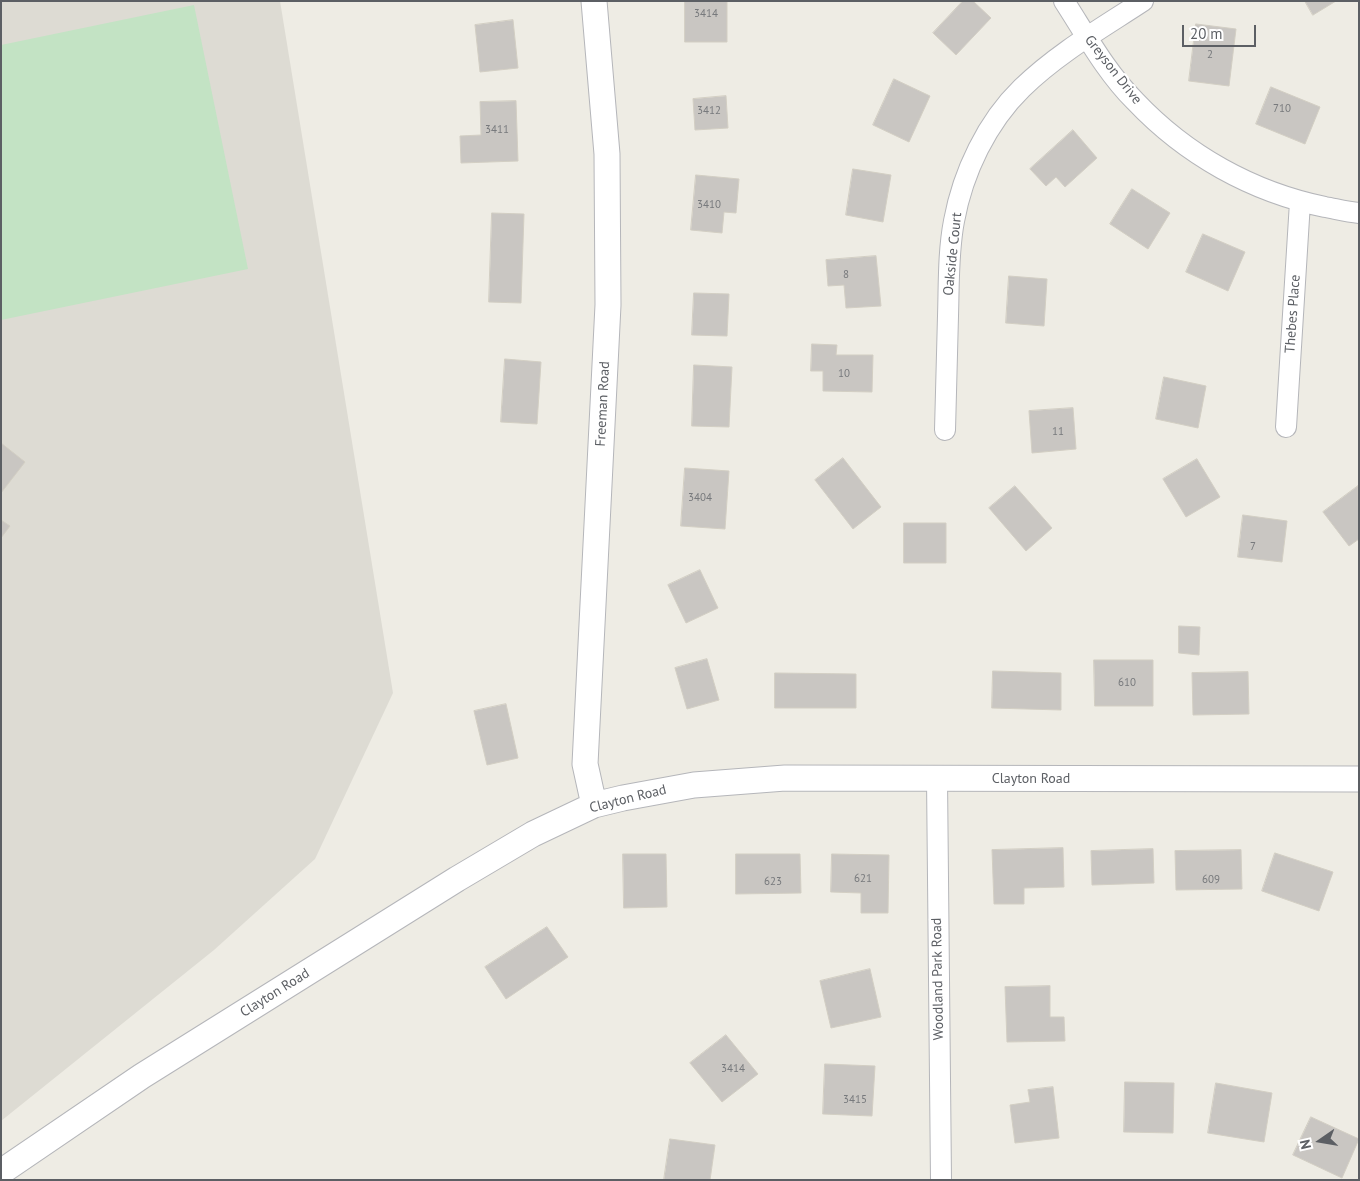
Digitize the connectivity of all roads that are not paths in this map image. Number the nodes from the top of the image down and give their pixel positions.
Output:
1 (594, 1) edge
2 (1064, 1) edge
3 (1143, 1) edge
4 (1087, 38) junction
5 (1300, 202) junction
6 (1359, 212) edge
7 (1286, 427) dead end
8 (945, 430) dead end
9 (937, 778) junction
10 (1359, 779) edge
11 (594, 805) junction
12 (1, 1172) edge
13 (941, 1180) edge

1 - 11 street, Freeman Road
2 - 4 street, Greyson Drive
3 - 4 street, Oakside Court
4 - 5 street, Greyson Drive
4 - 8 street, Oakside Court
5 - 6 street, Greyson Drive
5 - 7 street, Thebes Place
9 - 10 street, Clayton Road
9 - 11 street, Clayton Road
9 - 13 street, Woodland Park Road
11 - 12 street, Clayton Road

